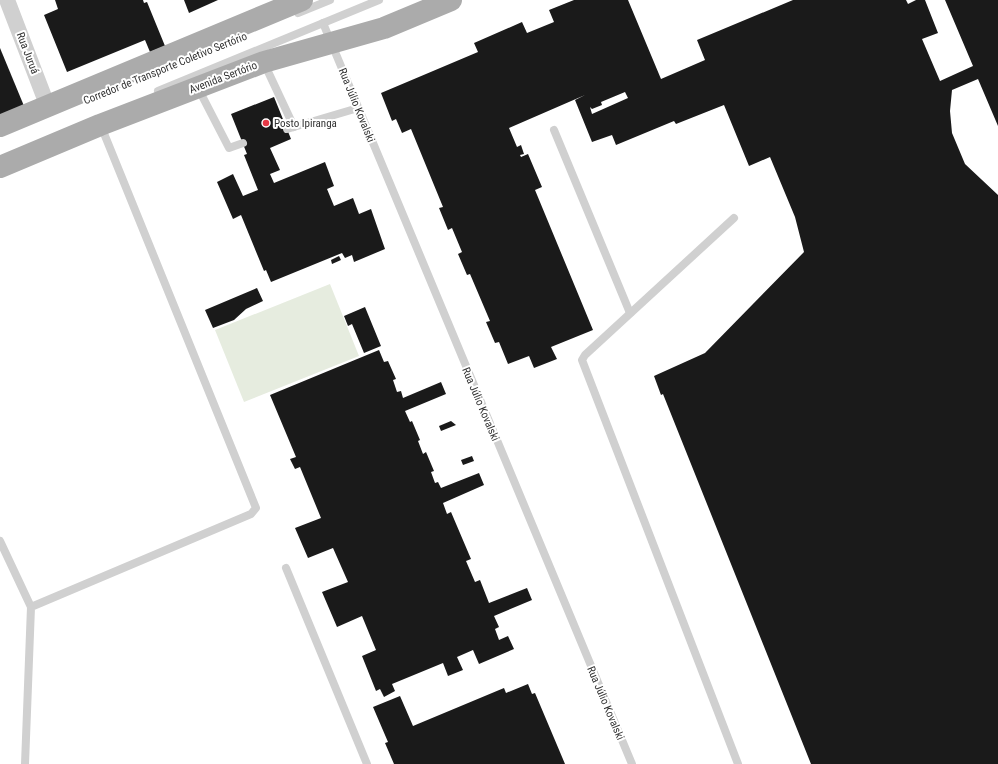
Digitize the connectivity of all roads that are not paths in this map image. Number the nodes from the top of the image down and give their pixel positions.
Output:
1 (7, 0) edge
2 (330, 0) edge
3 (379, 0) edge
4 (451, 0) edge
5 (298, 8) edge
6 (323, 23) junction
7 (332, 43) junction
8 (264, 62) junction
9 (197, 87) junction
10 (147, 96) dead end
11 (358, 108) junction
12 (50, 111) junction
13 (100, 125) junction
14 (0, 126) edge
15 (554, 130) dead end
16 (243, 143) dead end
17 (0, 166) edge
18 (734, 218) dead end
19 (630, 312) junction
20 (0, 541) edge
21 (286, 568) dead end
22 (32, 607) junction
23 (26, 764) edge
24 (367, 764) edge
25 (632, 764) edge
26 (738, 764) edge

1 - 12 street, Rua Juruá
2 - 5 lane
3 - 6 lane, Corredor de Transporte Coletivo Sertório
4 - 7 main road, Avenida Sertório
5 - 12 main road
6 - 7 lane, Rua Júlio Kovalski
6 - 10 lane, Corredor de Transporte Coletivo Sertório
7 - 8 main road, Avenida Sertório
7 - 11 lane, Rua Júlio Kovalski
8 - 9 main road, Avenida Sertório
8 - 11 lane
9 - 13 main road, Avenida Sertório
9 - 16 lane
11 - 25 lane, Rua Júlio Kovalski
12 - 14 main road
13 - 17 main road, Avenida Sertório
13 - 22 lane
15 - 19 lane
18 - 19 lane
19 - 26 lane
20 - 22 lane
21 - 24 lane
22 - 23 lane

